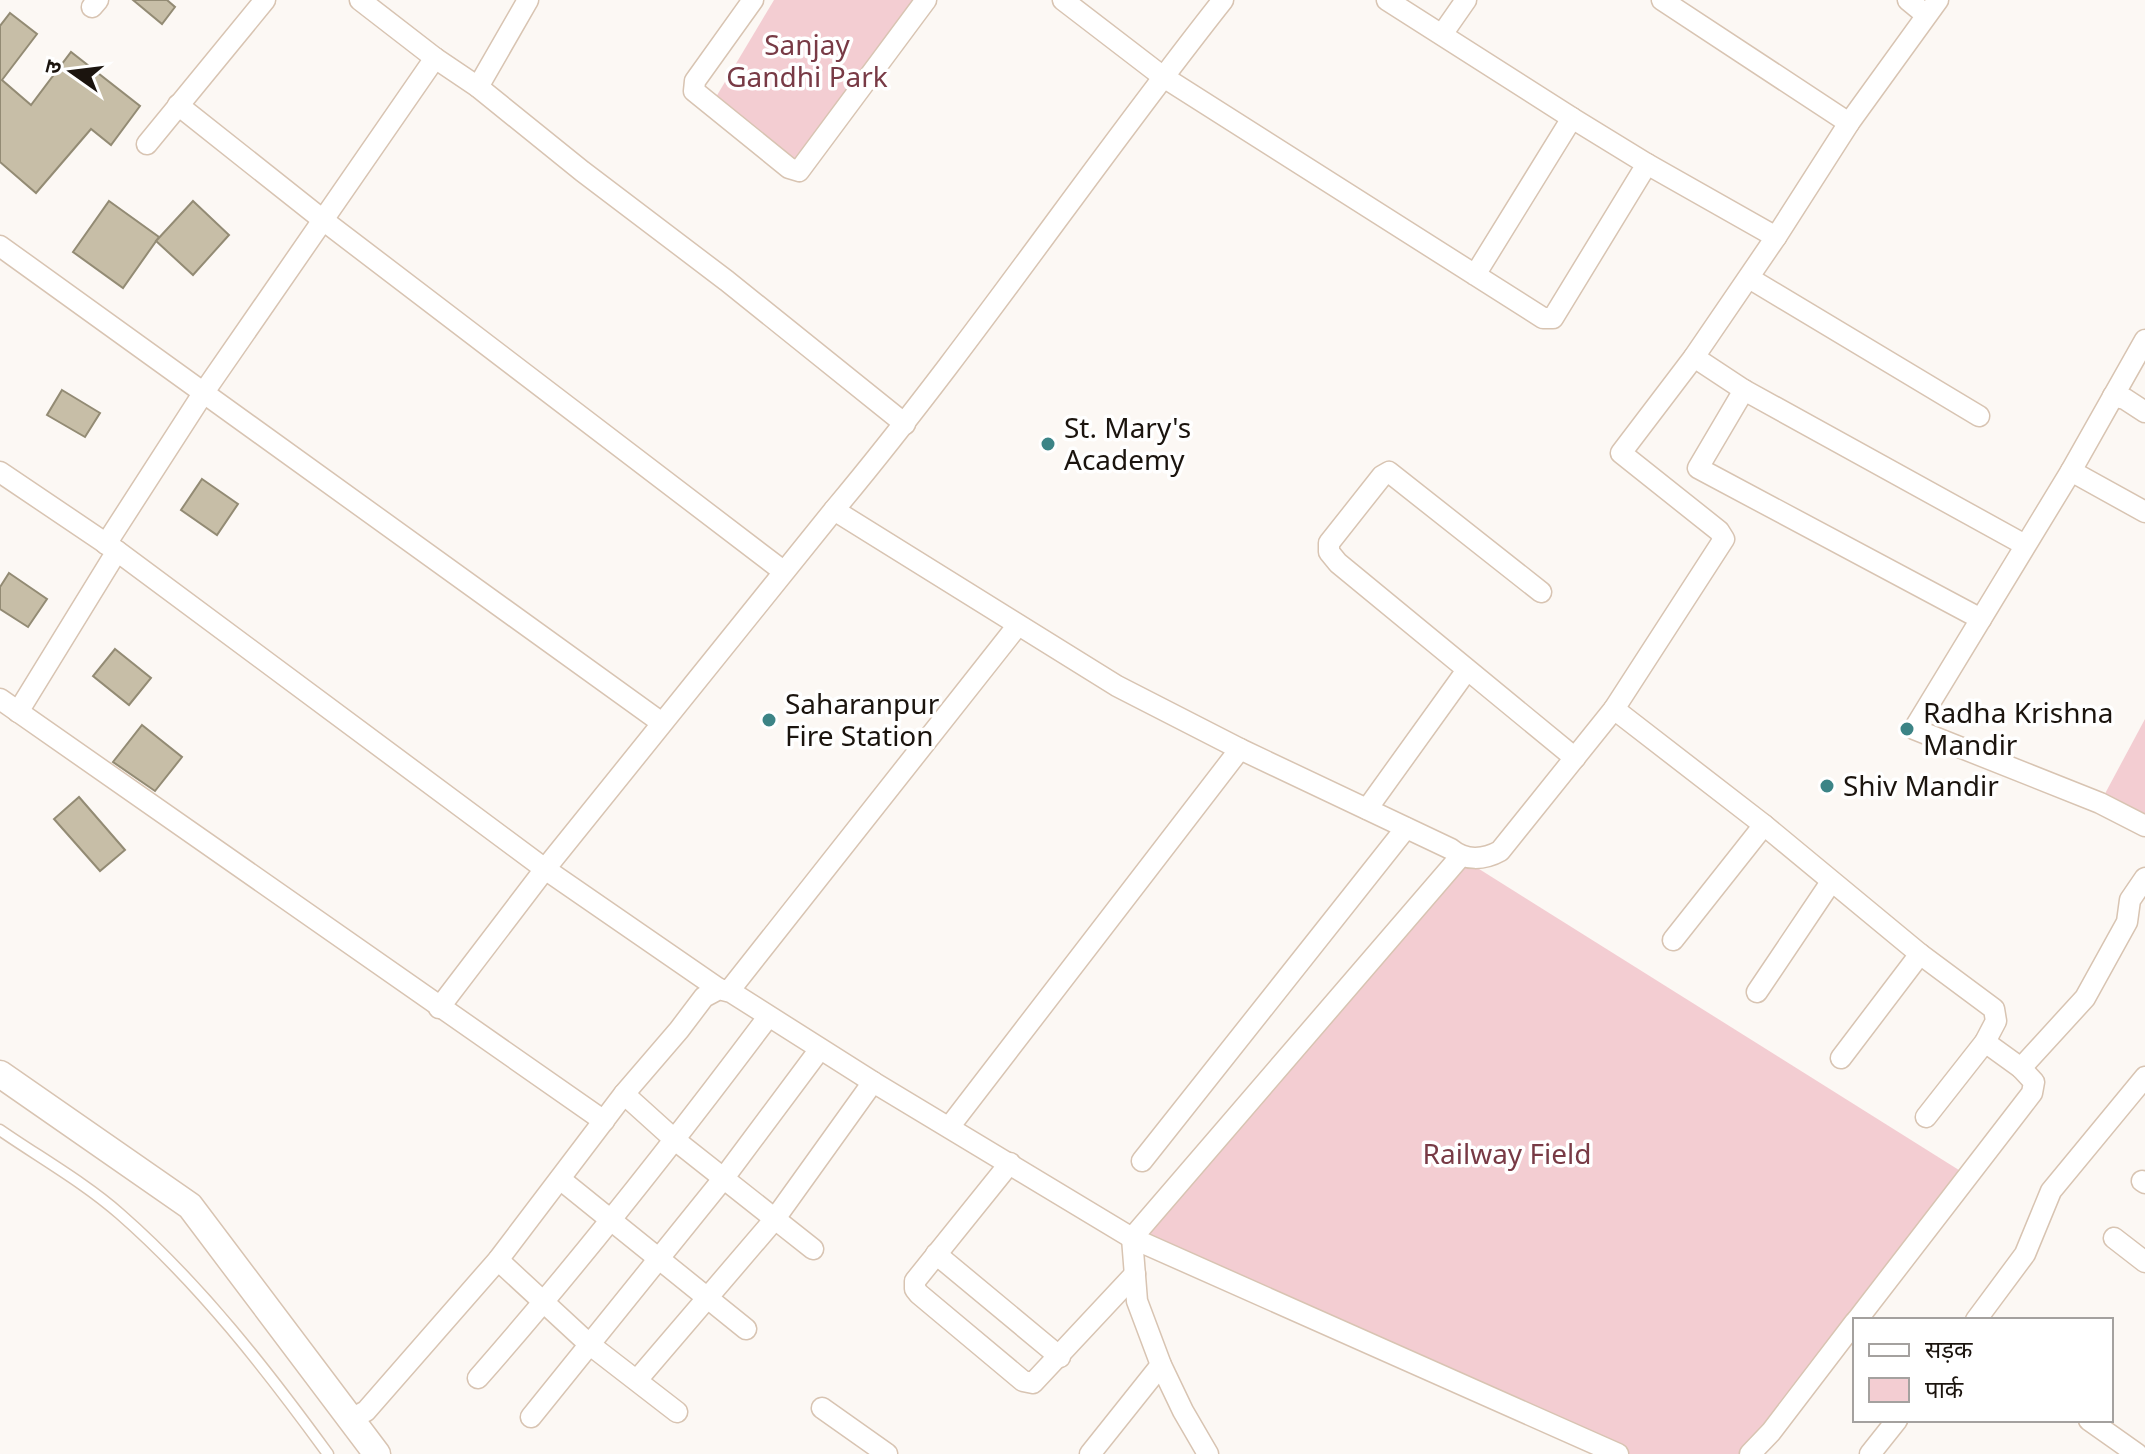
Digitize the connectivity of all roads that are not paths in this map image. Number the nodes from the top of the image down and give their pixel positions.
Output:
1 (265, 0) edge
2 (360, 0) edge
3 (528, 0) edge
4 (753, 0) edge
5 (926, 0) edge
6 (1063, 0) edge
7 (1223, 0) edge
8 (1387, 0) edge
9 (1466, 0) edge
10 (1662, 0) edge
11 (1908, 0) edge
12 (1932, 7) edge
13 (1443, 33) junction
14 (435, 58) junction
15 (1162, 76) junction
16 (478, 87) junction
17 (178, 105) junction
18 (1572, 118) junction
19 (1849, 123) junction
20 (147, 144) dead end
21 (1647, 164) junction
22 (323, 220) junction
23 (1776, 237) junction
24 (0, 246) edge
25 (1475, 275) junction
26 (1749, 278) junction
27 (2145, 340) edge
28 (1694, 357) junction
29 (1744, 390) junction
30 (204, 392) junction
31 (2113, 396) junction
32 (2145, 412) edge
33 (1979, 416) dead end
34 (905, 424) junction
35 (2071, 471) junction
36 (0, 472) edge
37 (834, 510) junction
38 (2145, 512) edge
39 (2025, 545) junction
40 (111, 548) junction
41 (783, 571) junction
42 (1541, 592) dead end
43 (1981, 619) junction
44 (1018, 625) junction
45 (1467, 670) junction
46 (0, 699) edge
47 (1614, 709) junction
48 (18, 712) junction
49 (662, 723) junction
50 (1240, 749) junction
51 (1575, 758) junction
52 (1367, 809) junction
53 (1764, 825) junction
54 (2145, 826) edge
55 (1406, 828) junction
56 (1460, 857) junction
57 (545, 869) junction
58 (2145, 878) edge
59 (1831, 882) junction
60 (1673, 940) dead end
61 (1920, 954) junction
62 (724, 990) junction
63 (1757, 992) dead end
64 (439, 1008) junction
65 (768, 1017) junction
66 (1985, 1042) junction
67 (820, 1049) junction
68 (1841, 1058) dead end
69 (2021, 1068) junction
70 (0, 1074) edge
71 (2145, 1077) edge
72 (873, 1082) junction
73 (624, 1094) junction
74 (1926, 1117) dead end
75 (604, 1121) junction
76 (950, 1126) junction
77 (0, 1130) edge
78 (675, 1140) junction
79 (1142, 1161) dead end
80 (1010, 1163) junction
81 (560, 1179) junction
82 (723, 1179) junction
83 (611, 1220) junction
84 (774, 1220) junction
85 (1132, 1238) junction
86 (2114, 1238) dead end
87 (813, 1249) dead end
88 (936, 1254) junction
89 (498, 1260) junction
90 (658, 1260) junction
91 (2145, 1262) edge
92 (1135, 1274) junction
93 (706, 1296) junction
94 (545, 1303) junction
95 (1858, 1318) edge
96 (1977, 1318) edge
97 (1853, 1325) edge
98 (746, 1329) dead end
99 (589, 1344) junction
100 (1060, 1357) junction
101 (1161, 1365) junction
102 (478, 1378) dead end
103 (637, 1380) junction
104 (822, 1408) dead end
105 (677, 1412) dead end
106 (531, 1417) dead end
107 (351, 1419) junction
108 (1895, 1422) edge
109 (2092, 1422) edge
110 (328, 1454) edge
111 (377, 1454) edge
112 (887, 1454) edge
113 (1090, 1454) edge
114 (1208, 1454) edge
115 (1618, 1454) edge
116 (1750, 1454) edge
117 (1870, 1454) edge
118 (2137, 1454) edge

1 - 17 street
2 - 14 street
3 - 16 street
4 - 5 street
6 - 15 street
7 - 15 street
8 - 13 street
9 - 13 street
10 - 19 street
11 - 12 street
12 - 19 street
13 - 18 street
14 - 16 street
14 - 22 street
15 - 25 street
15 - 34 street
16 - 34 street
17 - 20 street
17 - 22 street
18 - 21 street
18 - 25 street
19 - 23 street
21 - 23 street
21 - 25 street
22 - 30 street
22 - 41 street
23 - 26 street
24 - 30 street
26 - 28 street
26 - 33 street
27 - 31 street
28 - 29 street
28 - 47 street
29 - 39 street
29 - 43 street
30 - 40 street
30 - 49 street
31 - 32 street
31 - 35 street
34 - 37 street
35 - 38 street
35 - 39 street
36 - 40 street
37 - 41 street
37 - 44 street
39 - 43 street
40 - 48 street
40 - 57 street
41 - 49 street
42 - 45 street
43 - 54 street
44 - 50 street
44 - 62 street
45 - 51 street
45 - 52 street
46 - 48 street
47 - 51 street
47 - 53 street
48 - 64 street
49 - 57 street
50 - 52 street
50 - 76 street
51 - 56 street
52 - 55 street
53 - 59 street
53 - 60 street
55 - 56 street
55 - 79 street
56 - 85 street
57 - 62 street
57 - 64 street
58 - 69 street
59 - 61 street
59 - 63 street
61 - 66 street
61 - 68 street
62 - 65 street
62 - 73 street
64 - 75 street
65 - 67 street
65 - 78 street
66 - 69 street
66 - 74 street
67 - 72 street
67 - 82 street
69 - 95 street
70 - 107 street
71 - 96 street
72 - 76 street
72 - 84 street
73 - 75 street
73 - 78 street
75 - 81 street
76 - 80 street
77 - 110 lane
78 - 82 street
78 - 83 street
80 - 85 street
80 - 88 street
81 - 83 street
81 - 89 street
82 - 84 street
82 - 90 street
83 - 90 street
83 - 94 street
84 - 87 street
84 - 93 street
85 - 92 street
85 - 115 street
86 - 91 street
88 - 100 street
88 - 100 street
89 - 94 street
89 - 107 street
90 - 93 street
90 - 99 street
92 - 100 street
92 - 101 street
93 - 98 street
93 - 103 street
94 - 99 street
94 - 102 street
97 - 116 street
99 - 103 street
99 - 106 street
101 - 113 street
101 - 114 street
103 - 105 street
104 - 112 street
107 - 111 street
108 - 117 street
109 - 118 street

